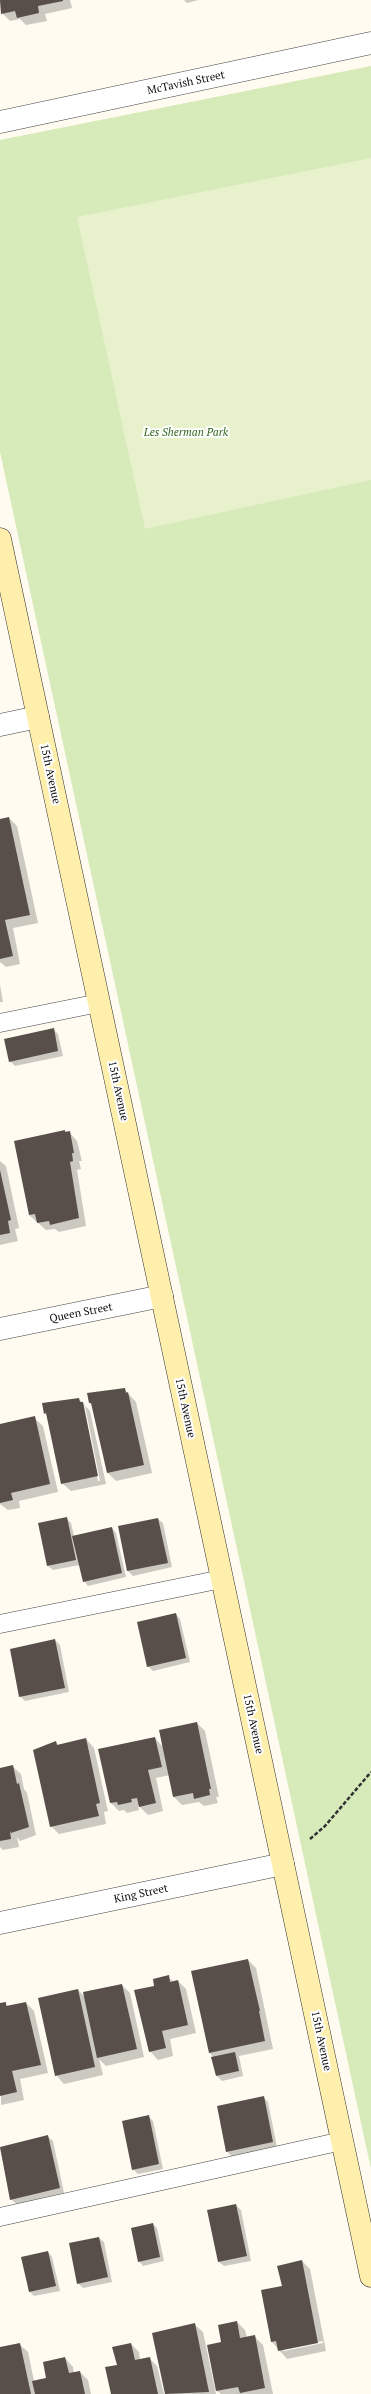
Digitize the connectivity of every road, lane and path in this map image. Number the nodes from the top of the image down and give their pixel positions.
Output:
1 (371, 43) edge
2 (0, 122) edge
3 (0, 539) edge
4 (38, 717) junction
5 (0, 725) edge
6 (99, 1004) junction
7 (0, 1023) edge
8 (162, 1296) junction
9 (0, 1329) edge
10 (222, 1580) junction
11 (0, 1624) edge
12 (371, 1772) edge
13 (283, 1864) junction
14 (0, 1923) edge
15 (342, 2141) junction
16 (0, 2217) edge
17 (371, 2276) edge

1 - 2 street, McTavish Street
3 - 4 street, 15th Avenue
4 - 5 street
4 - 6 street, 15th Avenue
6 - 7 lane
6 - 8 street, 15th Avenue
8 - 9 street, Queen Street
8 - 10 street, 15th Avenue
10 - 11 lane
10 - 13 street, 15th Avenue
12 - 13 path
13 - 14 street, King Street
13 - 15 street, 15th Avenue
15 - 16 lane
15 - 17 street, 15th Avenue

